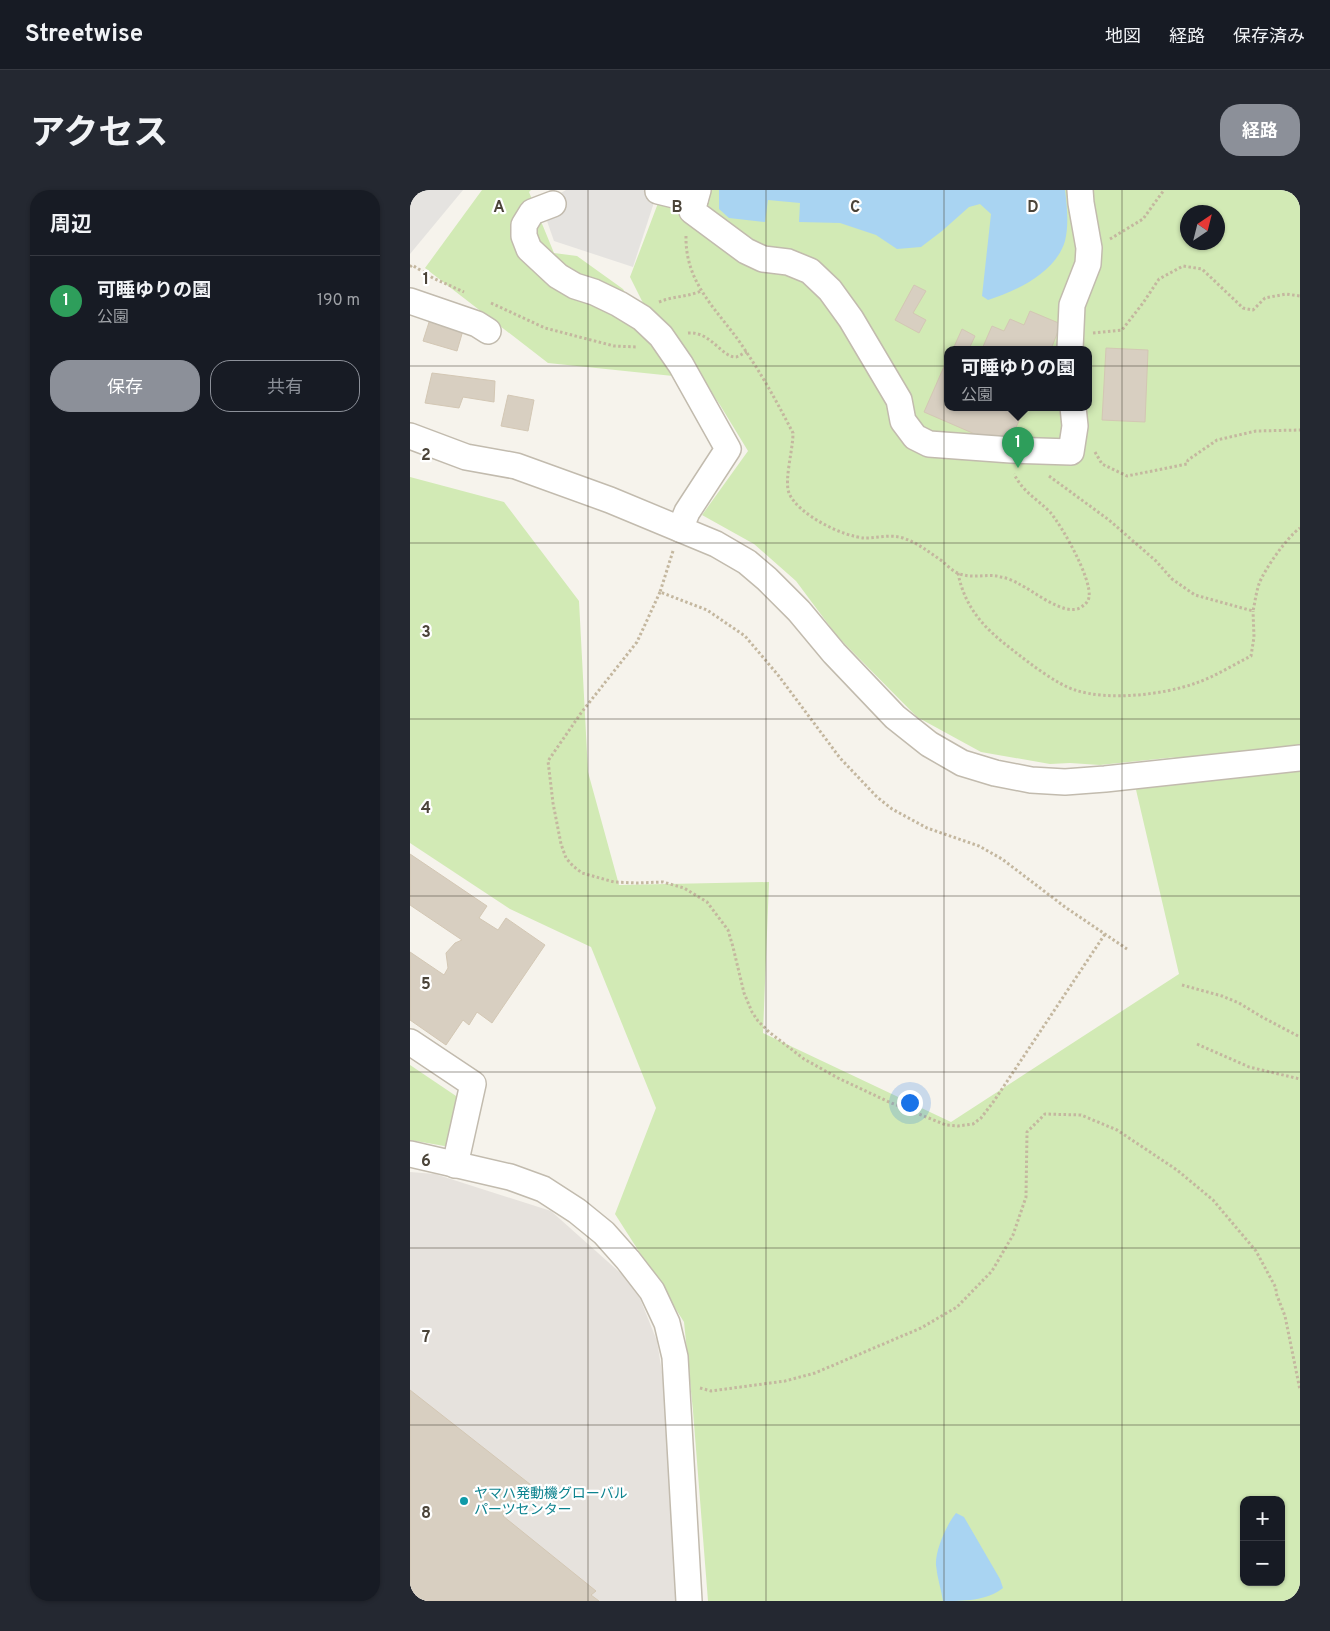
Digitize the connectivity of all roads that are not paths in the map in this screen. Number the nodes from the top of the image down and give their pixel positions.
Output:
1 (1080, 190) edge
2 (658, 191) edge
3 (695, 201) edge
4 (554, 204) dead end
5 (410, 301) edge
6 (488, 331) dead end
7 (1070, 342) edge
8 (1074, 411) edge
9 (410, 436) edge
10 (680, 529) junction
11 (1300, 758) edge
12 (410, 1042) edge
13 (410, 1154) edge
14 (456, 1165) junction
15 (689, 1601) edge

1 - 7 street
2 - 3 street
3 - 8 street
4 - 10 street
5 - 6 street
9 - 10 street
10 - 11 street
12 - 14 street
13 - 14 street
14 - 15 street

